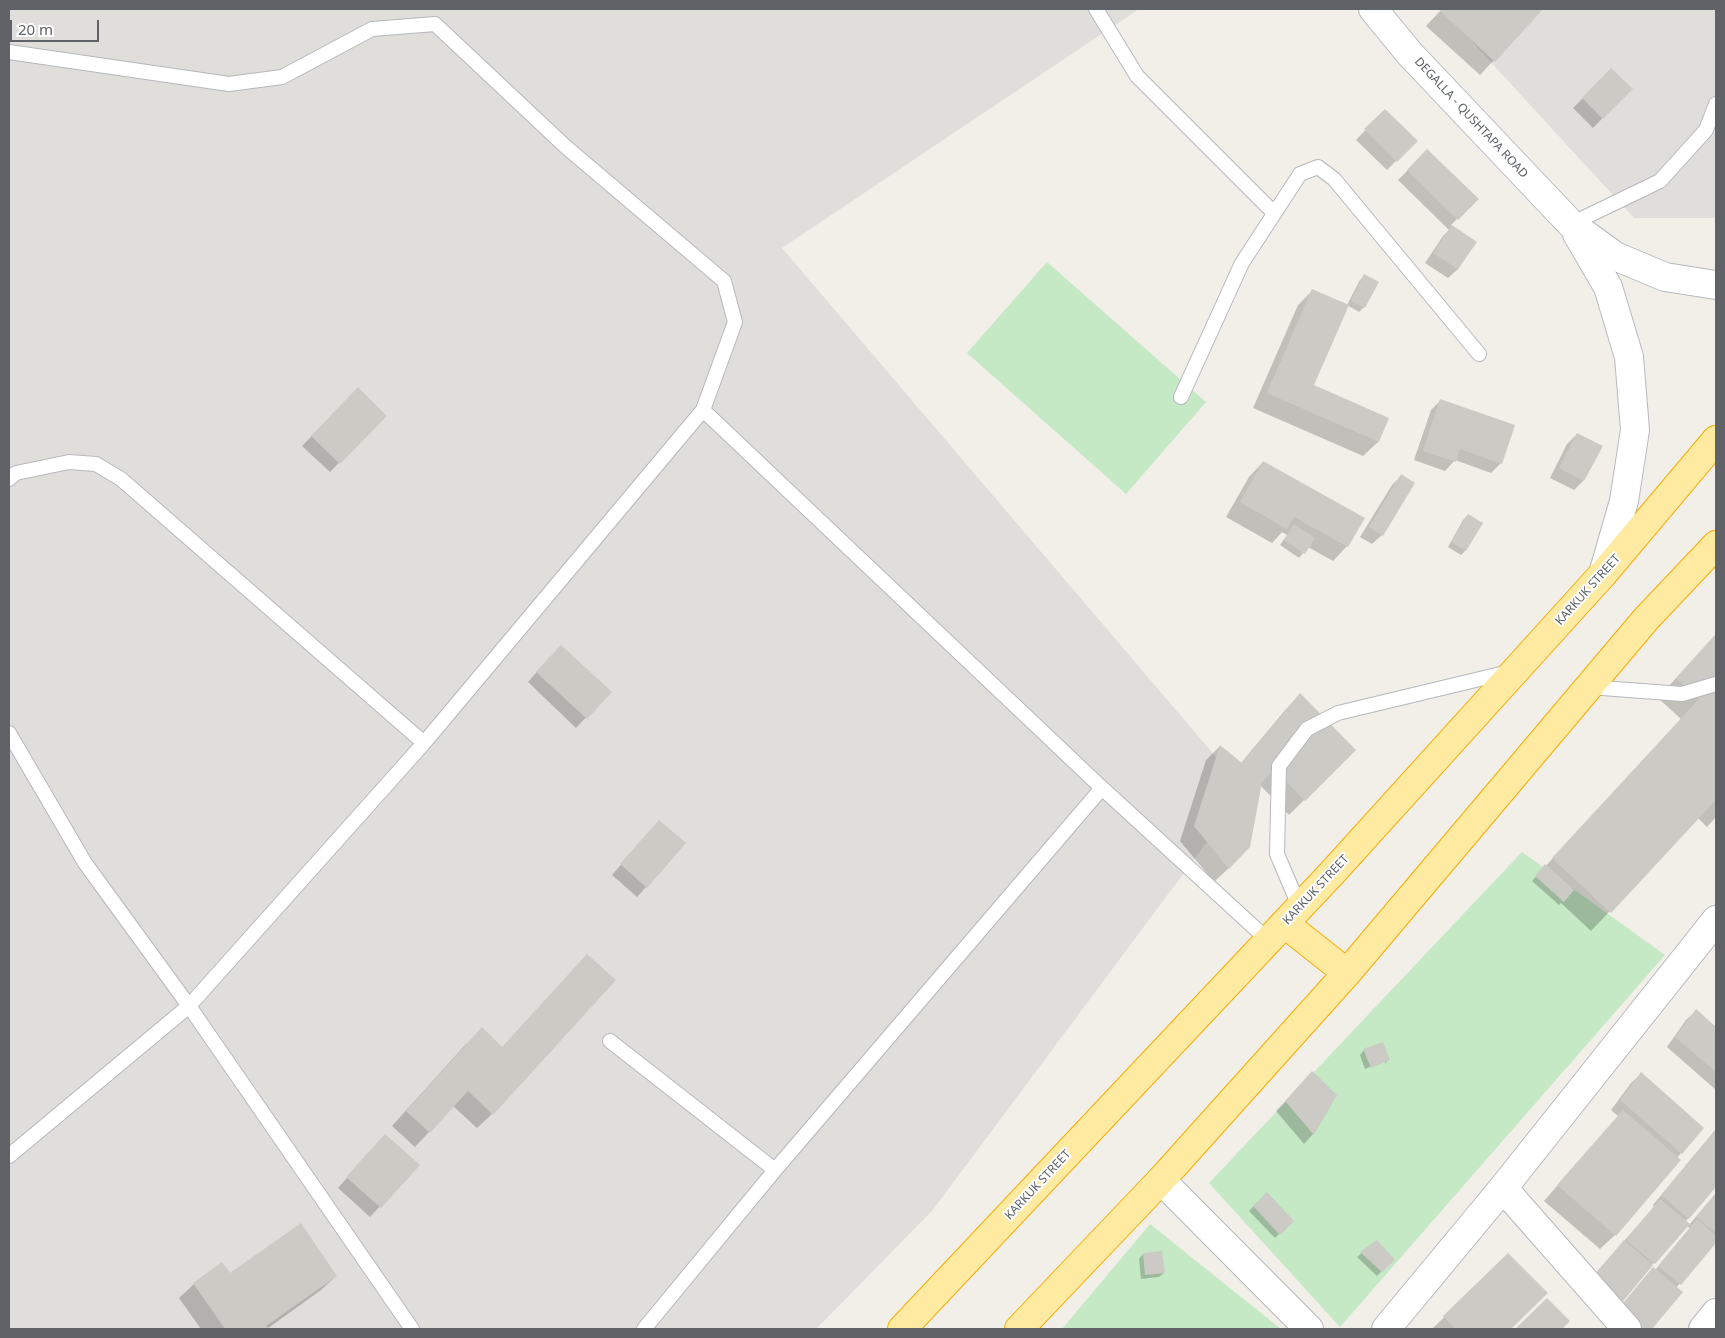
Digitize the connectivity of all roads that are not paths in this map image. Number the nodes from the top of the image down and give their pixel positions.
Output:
1 (1096, 9) edge
2 (1383, 13) edge
3 (9, 52) edge
4 (1716, 104) edge
5 (1274, 213) junction
6 (1571, 224) junction
7 (1716, 285) edge
8 (1478, 354) dead end
9 (1182, 397) dead end
10 (703, 410) junction
11 (1716, 440) edge
12 (9, 480) edge
13 (1716, 545) edge
14 (1604, 574) junction
15 (1516, 670) junction
16 (1716, 684) edge
17 (1588, 687) junction
18 (9, 733) edge
19 (424, 743) junction
20 (1102, 788) junction
21 (1716, 920) edge
22 (1285, 924) junction
23 (1347, 973) junction
24 (189, 1006) junction
25 (610, 1041) dead end
26 (9, 1156) edge
27 (775, 1170) junction
28 (1161, 1180) junction
29 (1503, 1188) junction
30 (1716, 1313) edge
31 (412, 1329) edge
32 (644, 1329) edge
33 (902, 1329) edge
34 (1019, 1329) edge
35 (1309, 1329) edge
36 (1386, 1329) edge
37 (1626, 1329) edge
38 (1703, 1329) edge

1 - 5 lane
2 - 6 street, DEGALLA - QUSHTAPA ROAD
3 - 10 lane
4 - 6 lane
5 - 8 lane
5 - 9 lane
6 - 7 street
6 - 14 street
10 - 19 lane
10 - 20 lane
11 - 14 highway, KARKUK STREET
12 - 19 lane
13 - 17 highway
14 - 15 highway, KARKUK STREET
15 - 22 highway, KARKUK STREET
15 - 22 lane
16 - 17 lane
17 - 23 highway
18 - 24 lane
19 - 24 lane
20 - 22 lane
20 - 27 lane
21 - 29 street
22 - 23 highway
22 - 33 highway, KARKUK STREET
23 - 28 highway
24 - 26 lane
24 - 31 lane
25 - 27 lane
27 - 32 lane
28 - 34 highway
28 - 35 street
29 - 36 street
29 - 37 street
30 - 38 street

